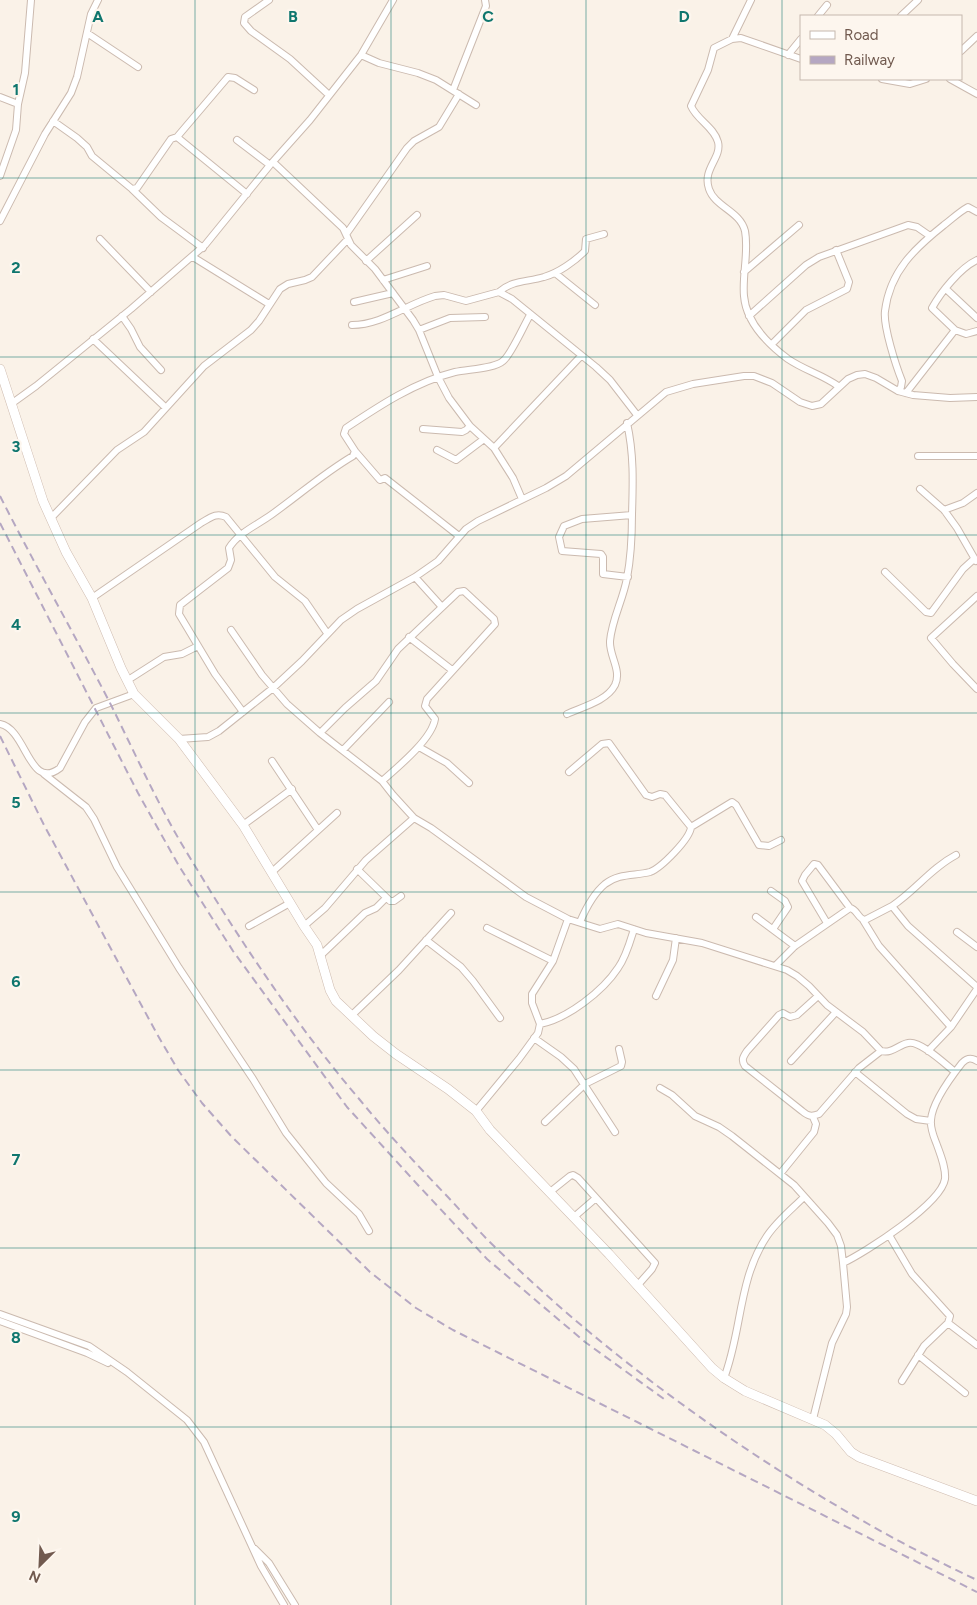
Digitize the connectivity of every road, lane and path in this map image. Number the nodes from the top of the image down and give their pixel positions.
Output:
1 (31, 0) edge
2 (98, 0) edge
3 (269, 0) edge
4 (393, 0) edge
5 (485, 0) edge
6 (751, 0) edge
7 (918, 0) edge
8 (827, 5) dead end
9 (819, 15) edge
10 (903, 15) edge
11 (86, 33) junction
12 (977, 36) edge
13 (732, 39) junction
14 (800, 40) edge
15 (962, 50) edge
16 (360, 55) junction
17 (788, 55) junction
18 (800, 59) edge
19 (138, 67) dead end
20 (888, 80) edge
21 (923, 80) edge
22 (952, 80) edge
23 (254, 90) dead end
24 (456, 92) junction
25 (977, 94) edge
26 (329, 96) junction
27 (0, 97) edge
28 (18, 104) junction
29 (476, 106) dead end
30 (53, 121) junction
31 (177, 137) junction
32 (236, 140) dead end
33 (272, 164) junction
34 (0, 176) edge
35 (132, 189) junction
36 (247, 194) junction
37 (977, 212) edge
38 (417, 215) dead end
39 (0, 221) edge
40 (799, 225) dead end
41 (604, 234) dead end
42 (347, 236) junction
43 (930, 236) junction
44 (100, 238) dead end
45 (202, 248) junction
46 (836, 250) junction
47 (193, 257) junction
48 (977, 260) edge
49 (366, 261) junction
50 (427, 266) dead end
51 (556, 272) junction
52 (744, 272) junction
53 (383, 280) junction
54 (946, 289) junction
55 (151, 292) junction
56 (499, 292) junction
57 (393, 294) junction
58 (354, 302) dead end
59 (269, 304) junction
60 (595, 305) dead end
61 (405, 310) junction
62 (530, 315) junction
63 (122, 316) junction
64 (485, 316) dead end
65 (749, 316) junction
66 (977, 318) edge
67 (352, 325) dead end
68 (419, 330) junction
69 (955, 330) junction
70 (977, 330) edge
71 (94, 339) junction
72 (772, 344) junction
73 (581, 356) junction
74 (0, 368) edge
75 (161, 370) dead end
76 (438, 377) junction
77 (838, 386) junction
78 (898, 391) junction
79 (906, 393) junction
80 (977, 397) edge
81 (11, 404) junction
82 (165, 407) junction
83 (637, 415) junction
84 (627, 423) junction
85 (470, 426) junction
86 (423, 429) dead end
87 (484, 439) junction
88 (494, 448) junction
89 (437, 450) dead end
90 (356, 451) junction
91 (918, 456) dead end
92 (977, 456) edge
93 (920, 488) dead end
94 (977, 493) edge
95 (522, 499) junction
96 (944, 510) junction
97 (632, 515) junction
98 (50, 518) junction
99 (240, 535) junction
100 (460, 536) junction
101 (976, 561) edge
102 (885, 572) dead end
103 (416, 577) junction
104 (628, 578) junction
105 (977, 596) edge
106 (92, 598) junction
107 (442, 607) junction
108 (230, 630) dead end
109 (327, 633) junction
110 (409, 636) junction
111 (198, 646) junction
112 (452, 670) junction
113 (128, 680) junction
114 (273, 688) junction
115 (977, 689) edge
116 (134, 694) junction
117 (389, 702) dead end
118 (242, 712) junction
119 (567, 714) dead end
120 (0, 724) edge
121 (320, 733) junction
122 (179, 739) junction
123 (419, 746) junction
124 (343, 750) junction
125 (272, 761) dead end
126 (568, 772) dead end
127 (44, 774) junction
128 (382, 781) junction
129 (469, 783) dead end
130 (292, 789) junction
131 (337, 813) dead end
132 (414, 818) junction
133 (243, 825) junction
134 (691, 827) junction
135 (318, 830) junction
136 (781, 840) dead end
137 (956, 855) dead end
138 (357, 869) junction
139 (272, 872) junction
140 (771, 891) dead end
141 (402, 896) dead end
142 (386, 898) junction
143 (290, 902) junction
144 (892, 906) junction
145 (850, 908) junction
146 (451, 913) dead end
147 (756, 916) dead end
148 (568, 919) junction
149 (863, 920) junction
150 (580, 922) junction
151 (827, 923) junction
152 (249, 926) dead end
153 (304, 926) junction
154 (487, 928) dead end
155 (634, 929) junction
156 (773, 929) junction
157 (957, 932) dead end
158 (676, 938) junction
159 (426, 940) junction
160 (795, 946) junction
161 (977, 947) edge
162 (321, 955) junction
163 (553, 961) junction
164 (775, 966) junction
165 (977, 988) edge
166 (656, 996) dead end
167 (818, 996) junction
168 (836, 1012) junction
169 (352, 1015) junction
170 (500, 1018) dead end
171 (540, 1024) junction
172 (951, 1027) junction
173 (534, 1038) junction
174 (619, 1049) dead end
175 (881, 1051) junction
176 (928, 1051) junction
177 (977, 1060) edge
178 (791, 1061) dead end
179 (855, 1072) junction
180 (955, 1072) junction
181 (584, 1084) junction
182 (660, 1088) dead end
183 (476, 1111) junction
184 (814, 1117) junction
185 (931, 1121) junction
186 (546, 1122) dead end
187 (615, 1132) dead end
188 (780, 1174) junction
189 (550, 1192) junction
190 (804, 1197) junction
191 (596, 1198) junction
192 (574, 1217) junction
193 (369, 1231) dead end
194 (889, 1235) junction
195 (843, 1263) junction
196 (638, 1286) junction
197 (0, 1314) edge
198 (0, 1321) edge
199 (948, 1323) junction
200 (977, 1345) edge
201 (918, 1355) junction
202 (127, 1372) junction
203 (724, 1378) junction
204 (902, 1380) dead end
205 (965, 1393) dead end
206 (813, 1419) junction
207 (977, 1501) edge
208 (253, 1546) junction
209 (284, 1605) edge
210 (295, 1605) edge

1 - 28 street
2 - 11 street
3 - 26 street
4 - 16 street
5 - 24 street
6 - 13 street
7 - 10 street
8 - 9 street
11 - 19 street
11 - 30 street
12 - 15 street
13 - 17 street
13 - 52 street
14 - 17 street
16 - 24 street
16 - 26 street
17 - 18 street
20 - 21 street
22 - 25 street
23 - 31 street
24 - 29 street
24 - 42 street
26 - 33 street
27 - 28 street
28 - 34 street
30 - 35 street
30 - 39 street
31 - 35 street
31 - 36 street
32 - 33 street
33 - 36 street
33 - 42 street
35 - 45 street
36 - 45 street
37 - 43 street
38 - 49 street
40 - 52 street
41 - 51 street
42 - 49 street
42 - 59 street
43 - 46 street
43 - 78 street
44 - 55 street
45 - 47 street
46 - 65 street
46 - 72 street
47 - 55 street
47 - 59 street
48 - 54 street
49 - 53 street
50 - 53 street
51 - 56 street
51 - 60 street
52 - 65 street
53 - 57 street
54 - 66 street
54 - 69 street
55 - 63 street
56 - 61 street
56 - 62 street
57 - 58 street
57 - 61 street
59 - 82 street
61 - 67 street
61 - 68 street
62 - 73 street
62 - 76 street
63 - 71 street
63 - 75 street
64 - 68 street
65 - 72 street
68 - 76 street
69 - 70 street
69 - 79 street
71 - 81 street
71 - 82 street
72 - 77 street
73 - 83 street
73 - 88 street
74 - 81 main road
76 - 85 street
76 - 90 street
77 - 78 street
77 - 83 street
78 - 79 street
79 - 80 street
81 - 98 main road
82 - 98 street
83 - 84 street
84 - 95 street
84 - 97 street
85 - 86 street
85 - 87 street
87 - 88 street
87 - 89 street
88 - 95 street
90 - 99 street
90 - 100 street
91 - 92 street
93 - 96 street
94 - 96 street
95 - 100 street
96 - 101 street
97 - 104 street
97 - 104 street
98 - 106 main road
99 - 106 street
99 - 109 street
99 - 111 street
100 - 103 street
101 - 102 street
103 - 107 street
103 - 109 street
104 - 119 street
105 - 115 street
106 - 113 main road
107 - 110 street
107 - 112 street
108 - 114 street
109 - 114 street
110 - 112 street
110 - 121 street
111 - 113 street
111 - 118 street
112 - 123 street
113 - 116 main road
114 - 118 street
114 - 121 street
116 - 122 main road
116 - 127 street
117 - 124 street
118 - 122 street
120 - 127 street
121 - 124 street
122 - 133 main road
123 - 128 street
123 - 129 street
124 - 128 street
125 - 130 street
126 - 134 street
127 - 193 street
128 - 132 street
130 - 133 street
130 - 135 street
131 - 135 street
132 - 138 street
132 - 148 street
133 - 139 main road
134 - 136 street
134 - 150 street
135 - 139 street
137 - 144 street
138 - 142 street
138 - 153 street
139 - 143 main road
140 - 156 street
141 - 142 street
142 - 162 street
143 - 152 street
143 - 153 main road
144 - 149 street
144 - 165 street
145 - 149 street
145 - 151 street
145 - 151 street
146 - 159 street
147 - 156 street
148 - 150 street
148 - 163 street
149 - 172 street
150 - 155 street
151 - 160 street
153 - 162 main road
154 - 163 street
155 - 158 street
155 - 171 street
156 - 160 street
157 - 161 street
158 - 164 street
158 - 166 street
159 - 169 street
159 - 170 street
160 - 164 street
162 - 169 main road
163 - 171 street
164 - 167 street
165 - 172 street
167 - 168 street
167 - 184 street
168 - 175 street
168 - 178 street
169 - 183 main road
171 - 173 street
172 - 176 street
173 - 181 street
173 - 183 street
174 - 181 street
175 - 176 street
175 - 179 street
176 - 180 street
177 - 180 street
179 - 184 street
179 - 185 street
180 - 185 street
181 - 186 street
181 - 187 street
182 - 188 street
183 - 189 main road
184 - 188 street
185 - 194 street
188 - 190 street
189 - 191 street
189 - 192 main road
190 - 195 street
190 - 203 street
191 - 192 street
191 - 196 street
192 - 196 main road
194 - 195 street
194 - 199 street
195 - 206 street
196 - 203 main road
197 - 202 street
198 - 202 street
199 - 200 street
199 - 201 street
201 - 204 street
201 - 205 street
202 - 208 street
203 - 206 main road
206 - 207 main road
208 - 209 street
208 - 210 street

